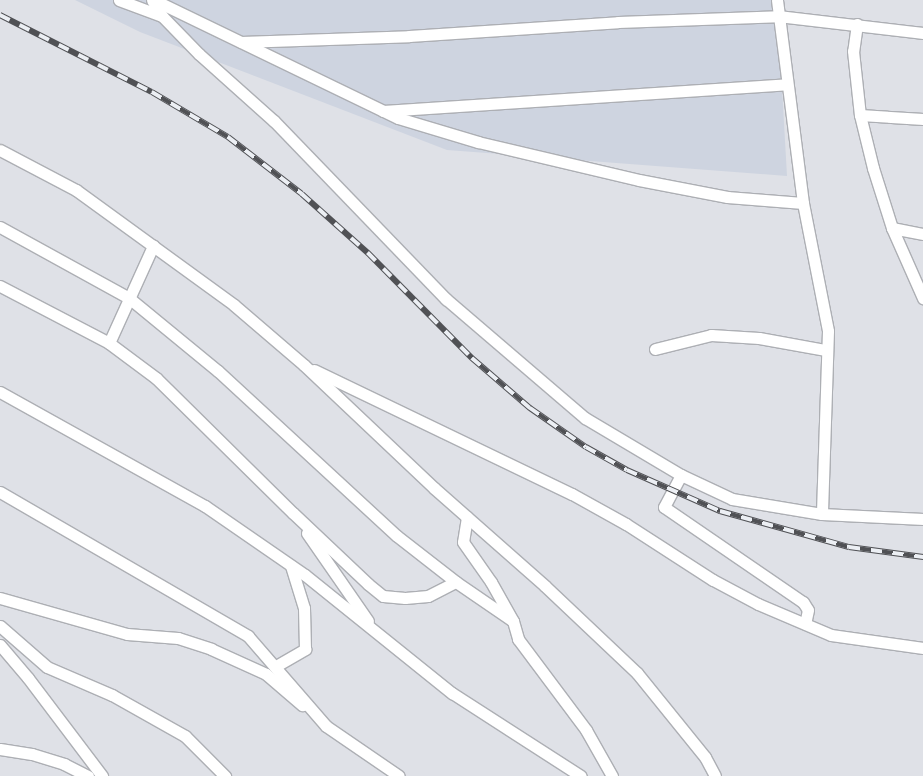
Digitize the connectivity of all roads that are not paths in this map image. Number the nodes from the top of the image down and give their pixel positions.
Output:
1 (119, 0) edge
2 (153, 0) edge
3 (777, 0) edge
4 (162, 16) junction
5 (778, 16) junction
6 (857, 24) junction
7 (923, 33) edge
8 (240, 42) junction
9 (787, 84) junction
10 (381, 111) junction
11 (860, 116) junction
12 (923, 119) edge
13 (0, 150) edge
14 (803, 203) junction
15 (0, 227) edge
16 (892, 228) junction
17 (923, 234) edge
18 (153, 246) junction
19 (0, 286) edge
20 (129, 298) junction
21 (923, 298) edge
22 (109, 343) junction
23 (655, 349) dead end
24 (826, 350) junction
25 (304, 365) junction
26 (0, 392) edge
27 (681, 475) junction
28 (0, 492) edge
29 (293, 513) junction
30 (822, 514) junction
31 (468, 517) junction
32 (923, 519) edge
33 (291, 566) junction
34 (456, 582) junction
35 (0, 598) edge
36 (513, 621) junction
37 (805, 624) junction
38 (0, 626) edge
39 (376, 633) junction
40 (0, 645) edge
41 (923, 648) edge
42 (276, 666) junction
43 (326, 726) junction
44 (0, 749) edge
45 (88, 776) edge
46 (102, 776) edge
47 (225, 776) edge
48 (398, 776) edge
49 (581, 776) edge
50 (612, 776) edge
51 (715, 776) edge

1 - 4 street
2 - 4 street
2 - 8 street
3 - 5 street
4 - 27 street
5 - 6 street
5 - 8 street
5 - 9 street
6 - 7 street
6 - 11 street
8 - 10 street
9 - 10 street
9 - 14 street
10 - 14 street
11 - 12 street
11 - 16 street
13 - 18 street
14 - 24 street
15 - 20 street
16 - 17 street
16 - 21 street
18 - 20 street
18 - 25 street
19 - 22 street
20 - 22 street
20 - 34 street
22 - 29 street
23 - 24 street
24 - 30 street
25 - 31 street
25 - 37 street
26 - 33 street
27 - 30 street
27 - 37 street
28 - 42 street
29 - 34 street
29 - 39 street
30 - 32 street
31 - 36 street
31 - 51 street
33 - 39 street
33 - 42 street
34 - 36 street
35 - 43 street
36 - 50 street
37 - 41 street
38 - 47 street
39 - 49 street
40 - 46 street
42 - 43 street
43 - 48 street
44 - 45 street

